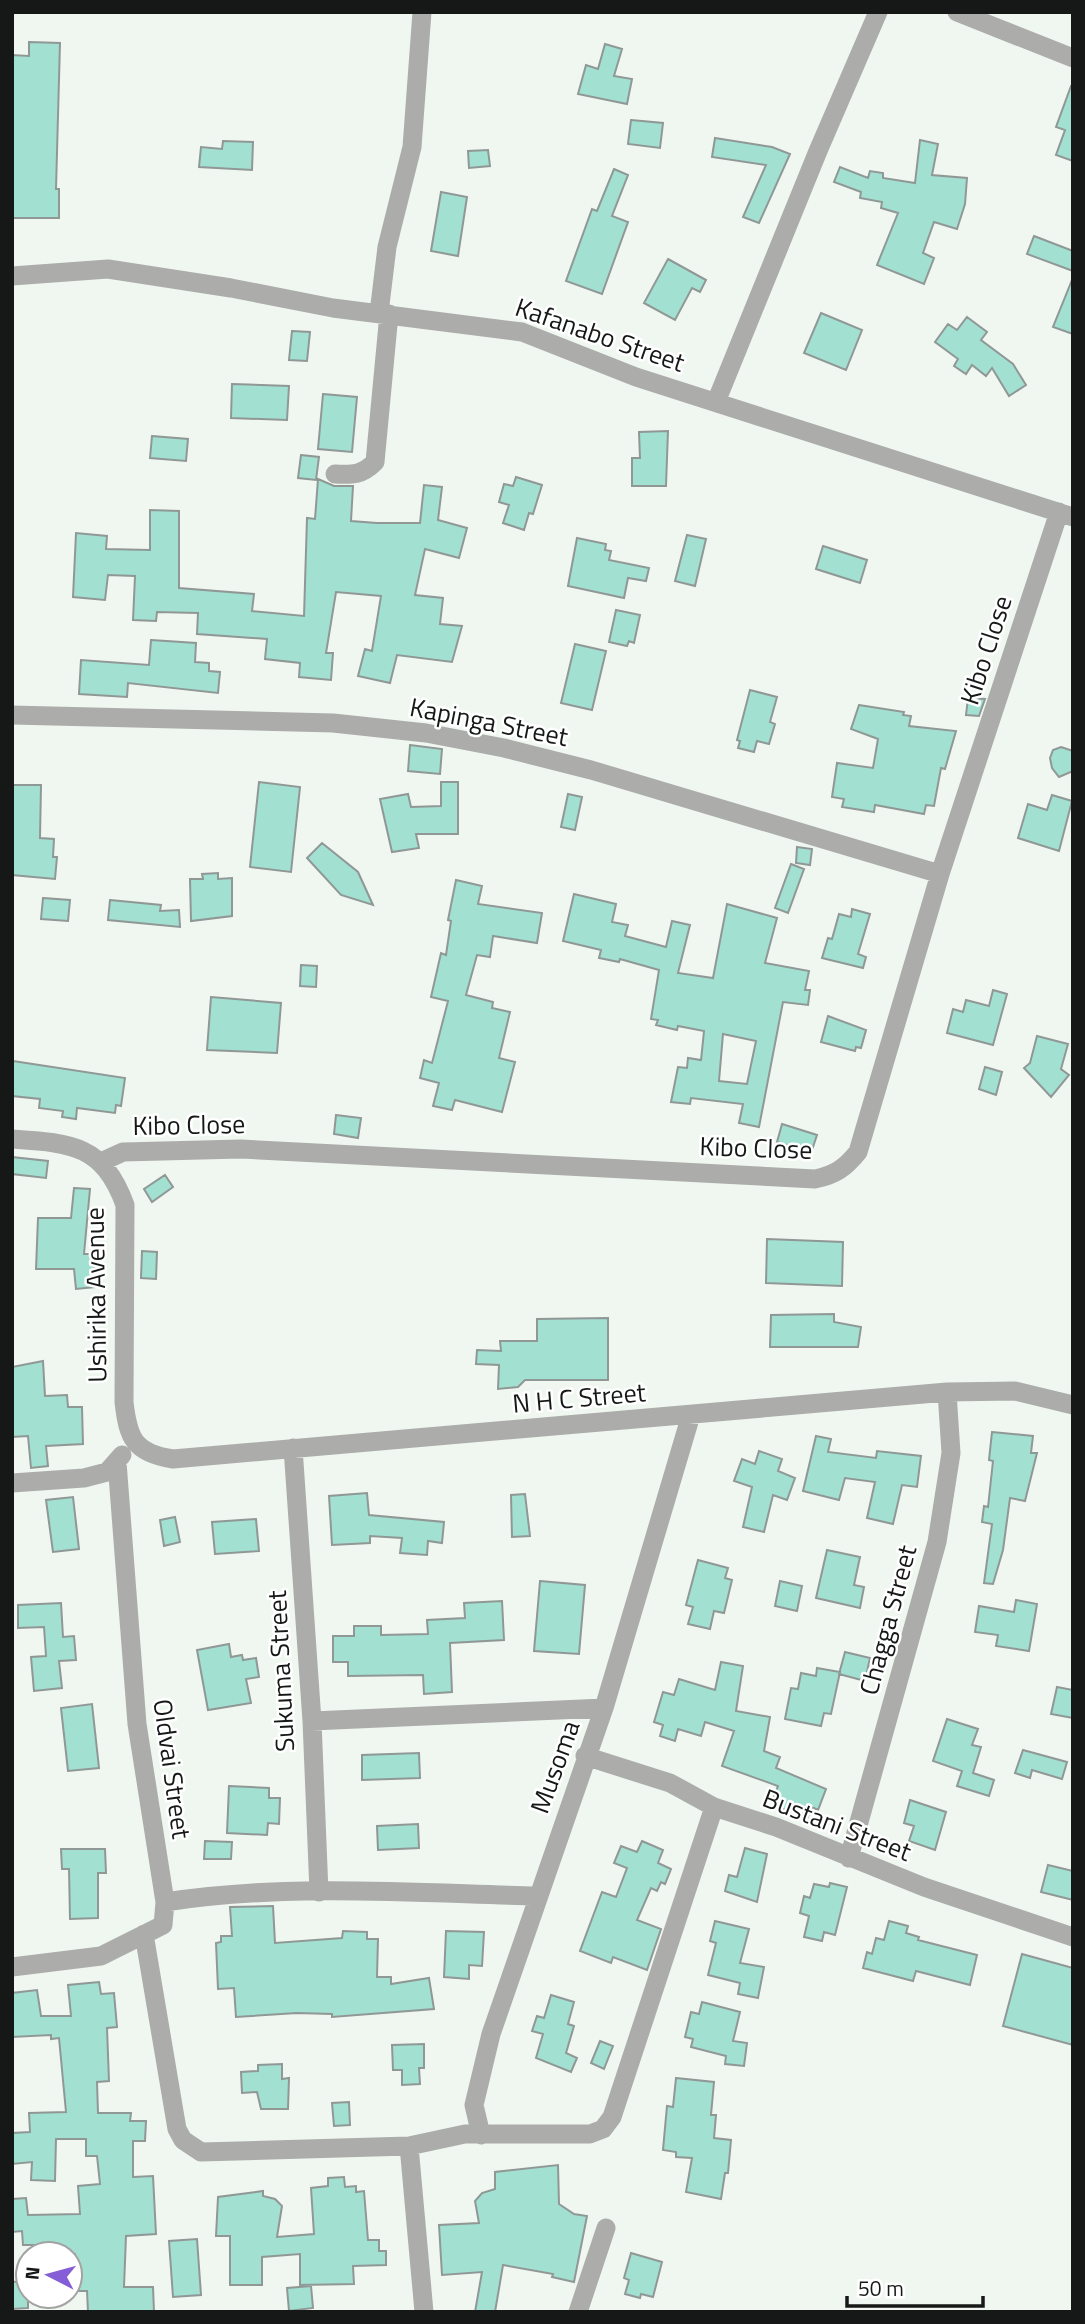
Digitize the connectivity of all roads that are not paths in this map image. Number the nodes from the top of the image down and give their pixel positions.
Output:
1 (422, 12) edge
2 (878, 12) edge
3 (957, 12) edge
4 (1073, 58) edge
5 (12, 276) edge
6 (384, 314) junction
7 (716, 402) junction
8 (335, 474) dead end
9 (1066, 514) edge
10 (12, 715) edge
11 (940, 874) junction
12 (12, 1139) edge
13 (102, 1162) junction
14 (947, 1392) junction
15 (1073, 1405) edge
16 (691, 1415) junction
17 (134, 1441) junction
18 (293, 1448) junction
19 (117, 1462) junction
20 (12, 1483) edge
21 (604, 1708) junction
22 (312, 1721) junction
23 (585, 1756) junction
24 (714, 1807) junction
25 (849, 1858) junction
26 (319, 1892) junction
27 (537, 1896) junction
28 (165, 1902) junction
29 (144, 1934) junction
30 (1073, 1937) edge
31 (12, 1968) edge
32 (481, 2136) junction
33 (408, 2146) junction
34 (606, 2228) dead end
35 (424, 2312) edge
36 (578, 2312) edge

1 - 6 street
2 - 7 street
3 - 4 street
5 - 6 street, Kafanabo Street
6 - 7 street, Kafanabo Street
6 - 8 street
7 - 9 street, Kafanabo Street
9 - 11 street, Kibo Close
10 - 11 street, Kapinga Street
11 - 13 street, Kibo Close
12 - 13 street
13 - 17 street, Ushirika Avenue
14 - 15 street, N H C Street
14 - 16 street, N H C Street
14 - 25 street, Chagga Street
16 - 18 street, N H C Street
16 - 21 street, Musoma
17 - 18 street, N H C Street
17 - 19 street
18 - 22 street, Sukuma Street
19 - 20 street
19 - 28 street, Oldvai Street
21 - 22 street
21 - 23 street, Musoma
22 - 26 street, Sukuma Street
23 - 24 street, Bustani Street
23 - 27 street, Musoma
24 - 25 street, Bustani Street
24 - 32 street
25 - 30 street, Bustani Street
26 - 27 street
26 - 28 street
27 - 32 street, Musoma
28 - 29 street
29 - 31 street
29 - 33 street
32 - 33 street
33 - 35 street
34 - 36 street

